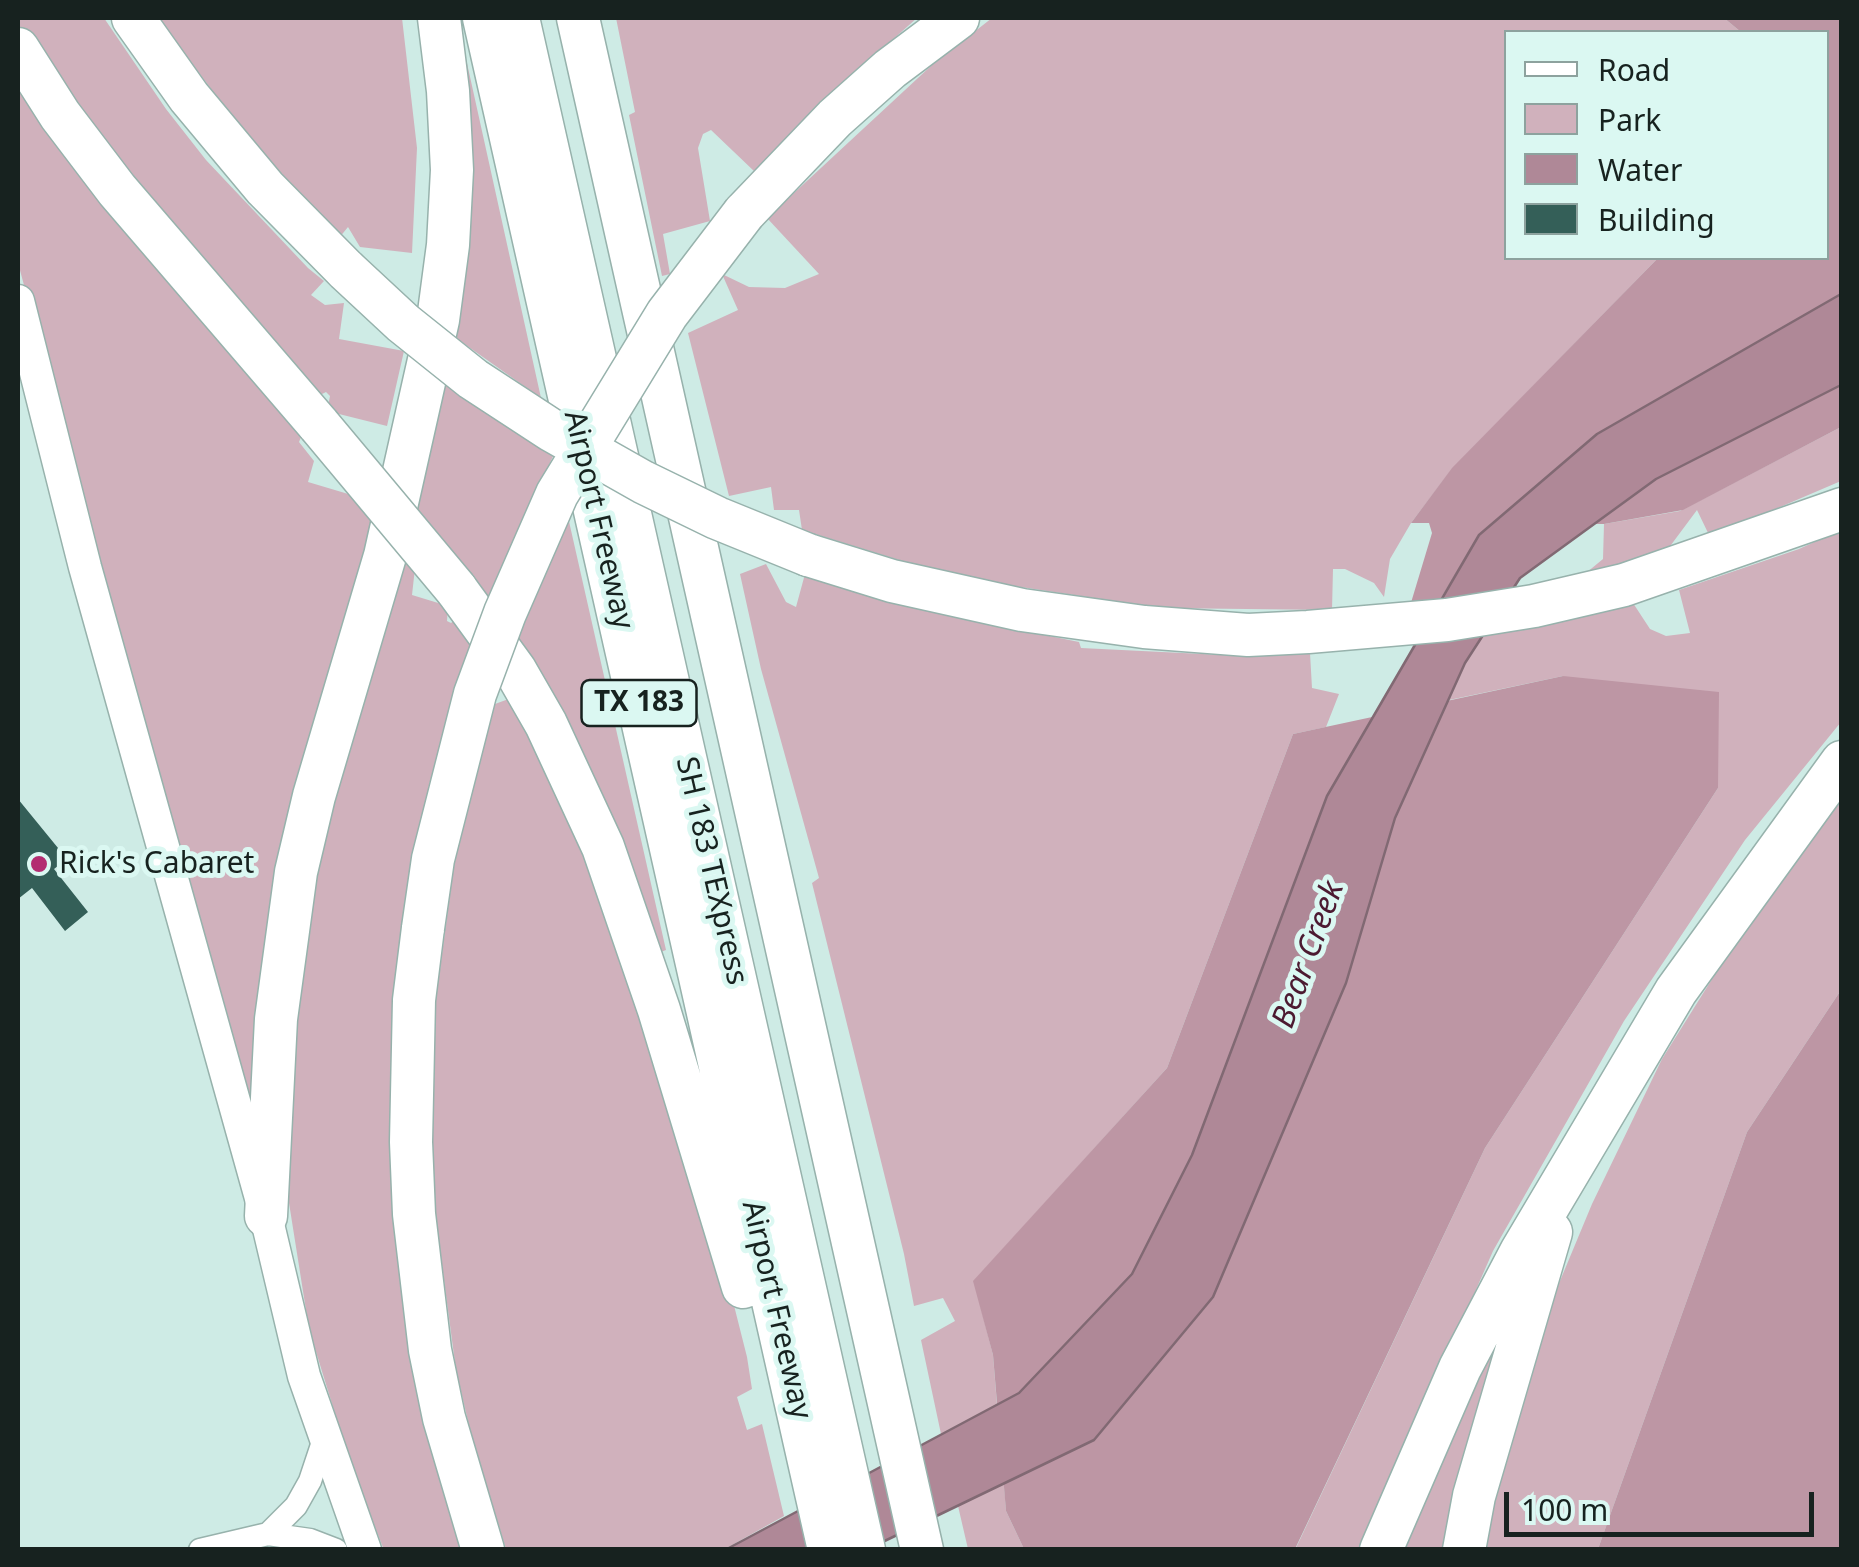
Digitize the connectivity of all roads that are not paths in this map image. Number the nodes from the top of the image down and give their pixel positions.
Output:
1 (134, 18) edge
2 (439, 18) edge
3 (484, 18) edge
4 (518, 18) edge
5 (543, 18) edge
6 (958, 18) edge
7 (581, 25) edge
8 (18, 48) edge
9 (19, 308) edge
10 (1842, 509) edge
11 (1842, 762) edge
12 (1565, 1178) junction
13 (266, 1216) junction
14 (822, 1373) junction
15 (324, 1439) junction
16 (909, 1490) junction
17 (268, 1534) junction
18 (200, 1550) edge
19 (336, 1550) edge
20 (364, 1550) edge
21 (484, 1550) edge
22 (809, 1550) edge
23 (830, 1550) edge
24 (864, 1550) edge
25 (888, 1550) edge
26 (922, 1550) edge
27 (938, 1550) edge
28 (1382, 1550) edge
29 (1464, 1550) edge

1 - 10 highway, bridge
2 - 13 highway
3 - 14 highway, Airport Freeway / TX 183
4 - 14 highway, SH 183 TEXpress
5 - 14 highway, SH 183 TEXpress
6 - 21 highway, bridge
7 - 14 highway, Airport Freeway / TX 183
8 - 14 highway, bridge
9 - 13 main road
11 - 12 highway
12 - 28 highway
12 - 29 highway
13 - 15 main road
14 - 16 highway, Airport Freeway / TX 183
14 - 22 highway
14 - 23 highway, Airport Freeway / TX 183
14 - 24 highway, SH 183 TEXpress
14 - 25 highway, SH 183 TEXpress
15 - 17 street
15 - 20 main road
16 - 26 highway, Airport Freeway / TX 183
16 - 27 highway
17 - 18 street
17 - 19 street

